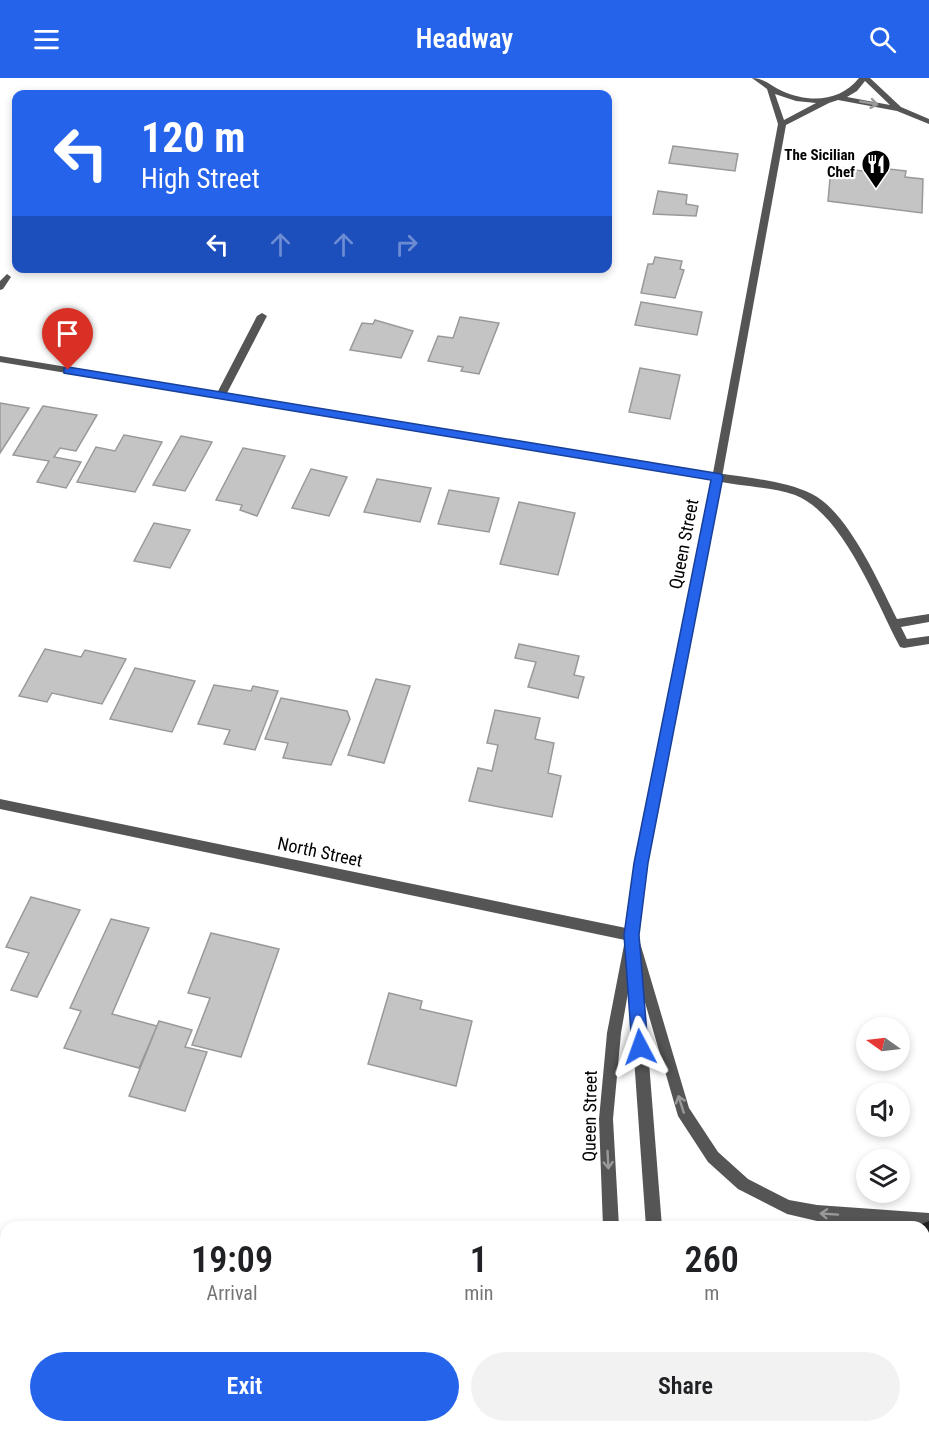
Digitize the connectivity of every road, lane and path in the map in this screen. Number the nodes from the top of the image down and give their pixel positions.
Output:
1 (756, 78) edge
2 (864, 78) edge
3 (770, 90) junction
4 (839, 98) junction
5 (830, 100) junction
6 (899, 109) junction
7 (929, 122) edge
8 (782, 124) junction
9 (7, 277) dead end
10 (0, 287) edge
11 (262, 316) dead end
12 (0, 359) edge
13 (221, 395) junction
14 (717, 477) junction
15 (929, 618) edge
16 (893, 624) junction
17 (929, 640) edge
18 (0, 804) edge
19 (632, 935) junction
20 (611, 1221) edge
21 (654, 1221) edge
22 (929, 1221) edge

1 - 3 street
2 - 4 street
2 - 6 street
3 - 5 street
3 - 8 street, Queen Street
4 - 5 street
4 -> 6 street
5 - 8 street
6 - 7 street
8 - 14 street, Queen Street
9 - 10 street
11 - 13 street
12 - 13 street
13 - 14 street
14 - 16 street
14 - 19 street, Queen Street
15 - 16 street
16 - 17 street
18 - 19 street, North Street
19 -> 20 street, Queen Street
19 - 21 street, Queen Street
22 -> 19 street

